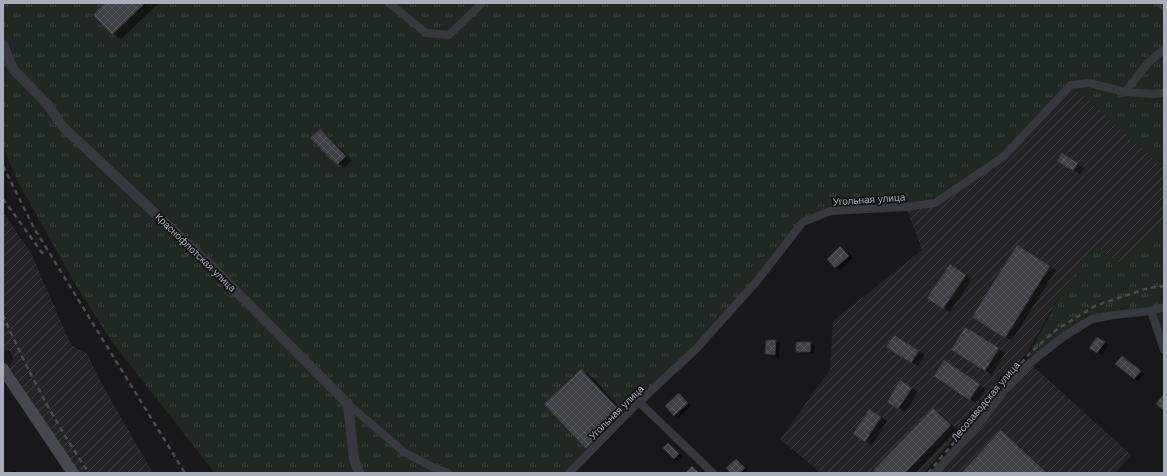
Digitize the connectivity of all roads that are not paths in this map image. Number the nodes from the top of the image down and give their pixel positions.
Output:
1 (389, 3) edge
2 (1160, 3) edge
3 (481, 4) dead end
4 (1164, 7) edge
5 (3, 45) edge
6 (1164, 49) edge
7 (1125, 92) junction
8 (1164, 93) edge
9 (1164, 307) edge
10 (1151, 311) junction
11 (1164, 350) edge
12 (3, 369) edge
13 (639, 402) junction
14 (348, 404) junction
15 (73, 473) edge
16 (359, 473) edge
17 (448, 473) edge
18 (569, 473) edge
19 (713, 473) edge
20 (936, 473) edge

1 - 3 street
2 - 4 street
5 - 14 street, Краснофлотская улица
6 - 7 street
7 - 8 street, Угольная улица
7 - 13 street, Угольная улица
9 - 10 street, Лесозаводская улица
10 - 11 street
10 - 20 street, Лесозаводская улица
12 - 15 main road
13 - 18 street, Угольная улица
13 - 19 street
14 - 16 street
14 - 17 street

